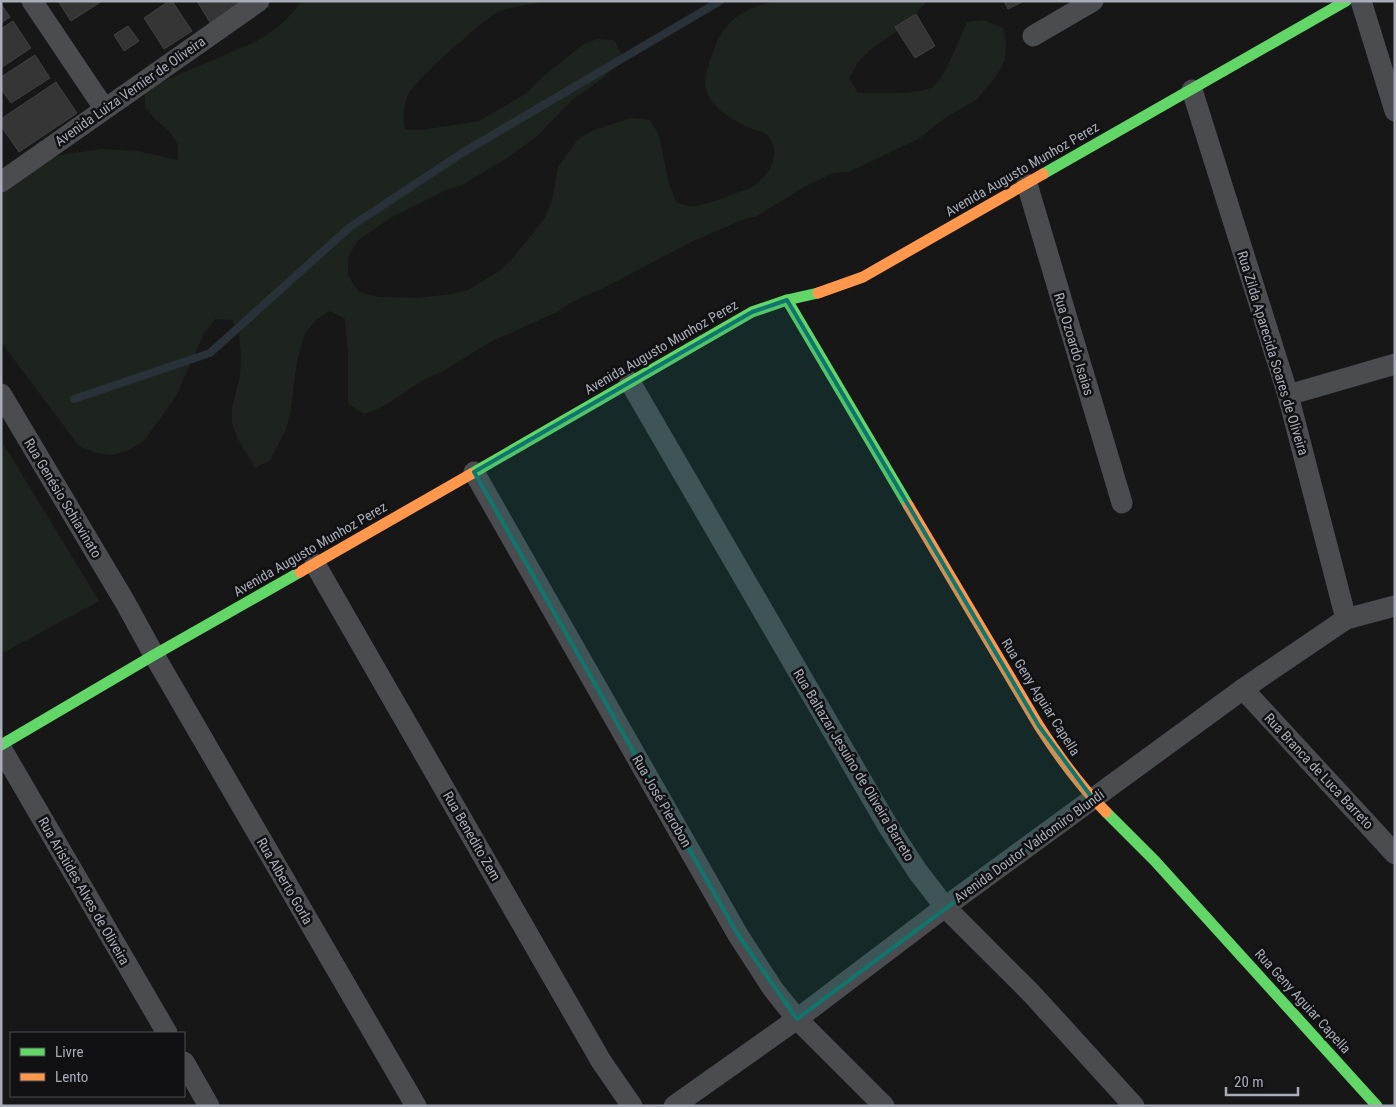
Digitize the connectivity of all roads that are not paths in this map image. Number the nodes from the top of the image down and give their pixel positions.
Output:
1 (32, 1) edge
2 (259, 1) edge
3 (1093, 1) edge
4 (1346, 1) edge
5 (1361, 1) edge
6 (1033, 36) dead end
7 (1192, 90) junction
8 (104, 108) junction
9 (1395, 111) edge
10 (1, 182) edge
11 (1027, 184) junction
12 (787, 300) junction
13 (1395, 364) edge
14 (630, 382) junction
15 (1, 394) edge
16 (1288, 395) junction
17 (474, 472) junction
18 (1122, 503) dead end
19 (315, 564) junction
20 (1395, 606) edge
21 (1346, 619) junction
22 (154, 655) junction
23 (1243, 689) junction
24 (1, 747) edge
25 (1093, 799) junction
26 (1395, 854) edge
27 (945, 907) junction
28 (797, 1018) junction
29 (166, 1032) edge
30 (185, 1064) edge
31 (209, 1106) edge
32 (416, 1106) edge
33 (632, 1106) edge
34 (674, 1106) edge
35 (884, 1106) edge
36 (1134, 1106) edge
37 (1377, 1106) edge

1 - 8 street
2 - 8 street, Avenida Luiza Vernier de Oliveira
3 - 6 street
4 - 7 street, Avenida Augusto Munhoz Perez
5 - 9 street
7 - 11 street, Avenida Augusto Munhoz Perez
7 - 16 street, Rua Zilda Aparecida Soares de Oliveira
8 - 10 street, Avenida Luiza Vernier de Oliveira
11 - 12 street, Avenida Augusto Munhoz Perez
11 - 18 street, Rua Ozoardo Isaias
12 - 14 street, Avenida Augusto Munhoz Perez
12 - 25 street, Rua Geny Aguiar Capella
13 - 16 street
14 - 17 street, Avenida Augusto Munhoz Perez
14 - 27 street, Rua Baltazar Jesuíno de Oliveira Barreto
15 - 22 street, Rua Genésio Schiavinato
16 - 21 street, Rua Zilda Aparecida Soares de Oliveira
17 - 19 street, Avenida Augusto Munhoz Perez
17 - 28 street, Rua José Pierobon
19 - 22 street, Avenida Augusto Munhoz Perez
19 - 33 street, Rua Benedito Zem
20 - 21 street, Avenida Doutor Valdomiro Blundi
21 - 23 street, Avenida Doutor Valdomiro Blundi
22 - 24 street, Avenida Augusto Munhoz Perez
22 - 32 street, Rua Alberto Gorla
23 - 25 street, Avenida Doutor Valdomiro Blundi
23 - 26 street, Rua Branca de Luca Barreto
24 - 29 street, Rua Aristides Alves de Oliveira
25 - 27 street, Avenida Doutor Valdomiro Blundi
25 - 37 street, Rua Geny Aguiar Capella
27 - 28 street, Avenida Doutor Valdomiro Blundi
27 - 36 street, Rua Baltazar Jesuíno de Oliveira Barreto
28 - 34 street, Avenida Doutor Valdomiro Blundi
28 - 35 street, Rua José Pierobon
30 - 31 street

